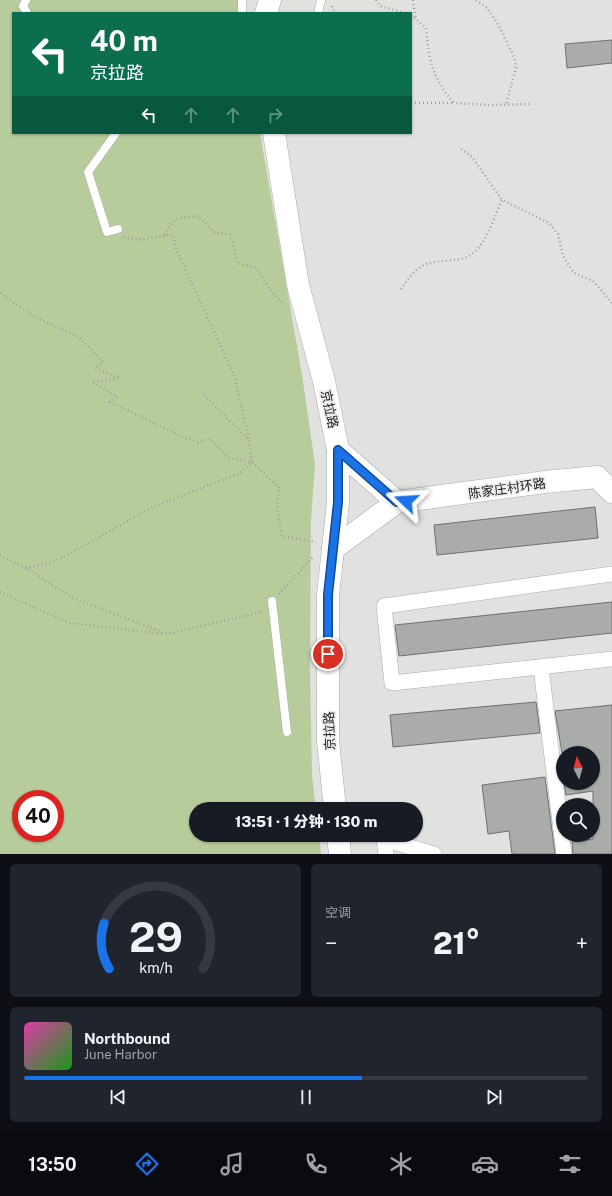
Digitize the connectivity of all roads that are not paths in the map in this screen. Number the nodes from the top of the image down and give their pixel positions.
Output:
1 (26, 0) edge
2 (242, 0) edge
3 (270, 0) edge
4 (321, 0) edge
5 (26, 12) edge
6 (242, 12) edge
7 (266, 12) edge
8 (318, 12) edge
9 (115, 134) edge
10 (274, 134) edge
11 (118, 229) road end
12 (338, 450) junction
13 (612, 492) edge
14 (397, 502) junction
15 (327, 546) junction
16 (612, 574) edge
17 (272, 601) road end
18 (612, 659) edge
19 (541, 668) junction
20 (287, 732) dead end
21 (334, 802) edge
22 (339, 842) edge
23 (340, 854) edge
24 (386, 854) edge
25 (434, 854) edge
26 (564, 854) edge

1 - 5 lane
2 - 6 lane
3 - 7 main road
4 - 8 lane
9 - 11 lane
10 - 12 main road, 京拉路
12 - 14 main road
12 - 15 main road, 京拉路
13 - 14 main road, 陈家庄村环路
14 - 15 main road
15 - 21 main road, 京拉路
16 - 19 street
17 - 20 lane
18 - 19 street
19 - 26 street
22 - 23 main road
24 - 25 street

